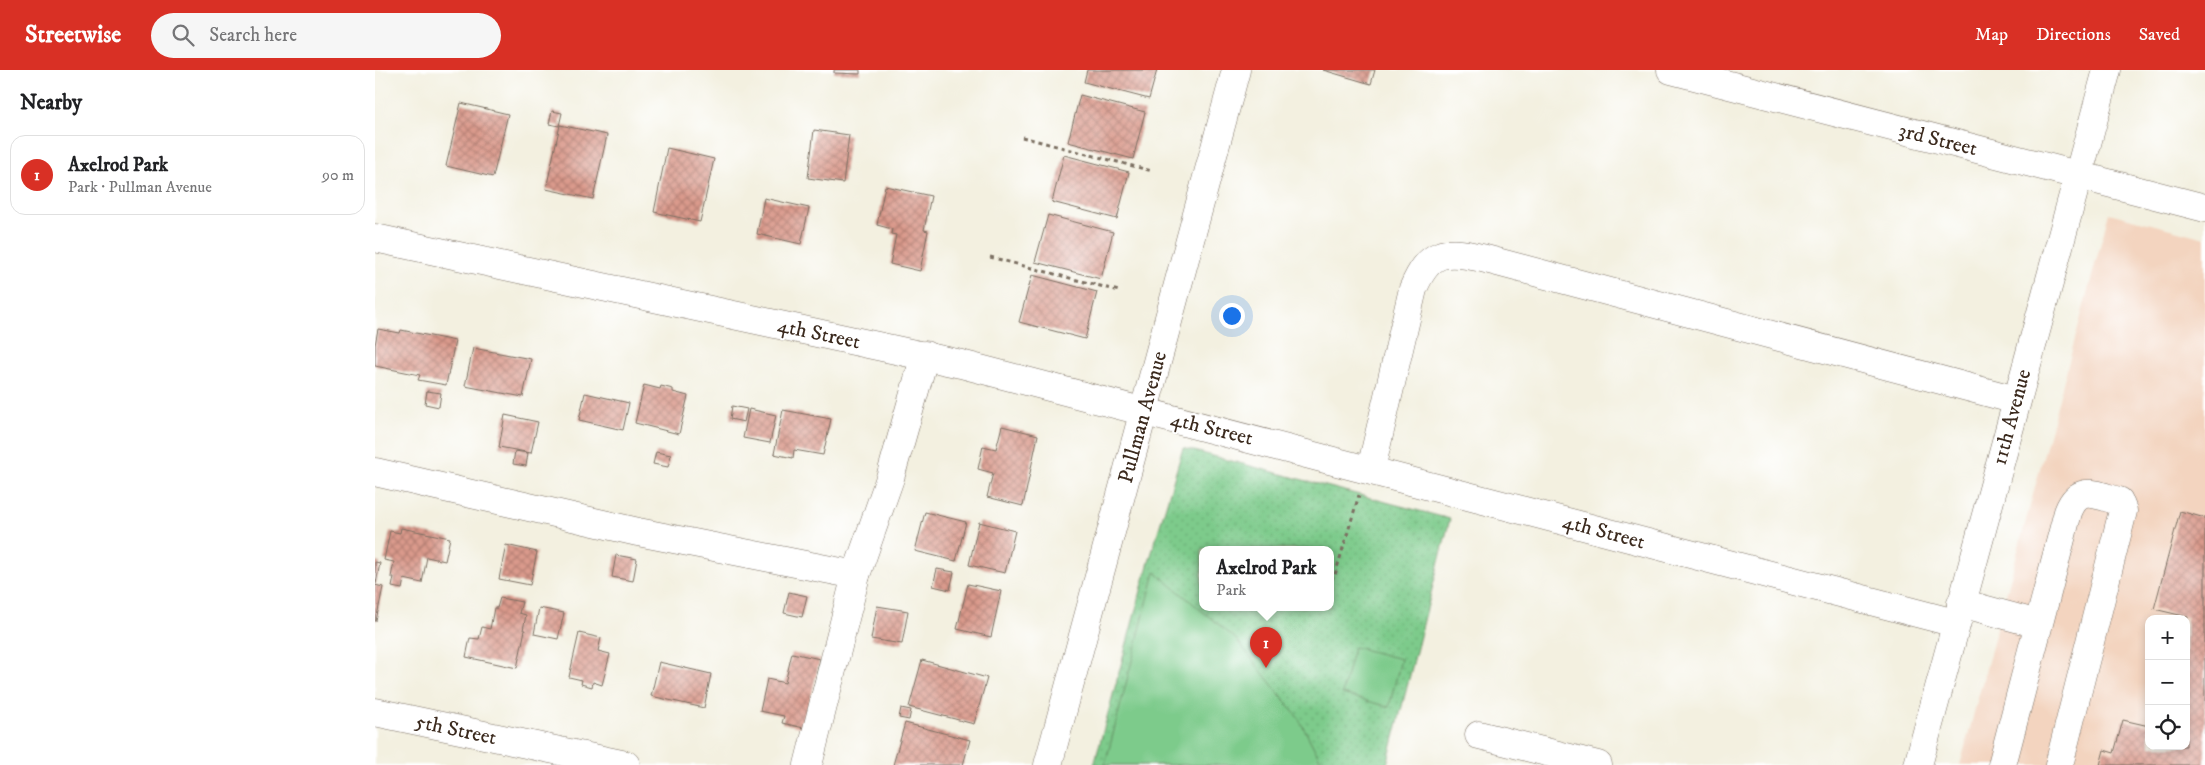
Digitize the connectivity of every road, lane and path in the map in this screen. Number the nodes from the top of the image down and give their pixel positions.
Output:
1 (1236, 70) edge
2 (1671, 70) edge
3 (2107, 70) edge
4 (1022, 137) dead end
5 (1152, 171) dead end
6 (2079, 174) junction
7 (2205, 208) edge
8 (375, 238) edge
9 (990, 257) dead end
10 (1119, 291) dead end
11 (925, 356) junction
12 (2016, 400) junction
13 (1144, 411) junction
14 (1371, 469) junction
15 (375, 472) edge
16 (856, 575) junction
17 (1334, 578) edge
18 (1958, 613) junction
19 (2038, 624) junction
20 (375, 712) edge
21 (1479, 735) dead end
22 (626, 765) edge
23 (808, 765) edge
24 (1048, 765) edge
25 (1598, 765) edge
26 (1918, 765) edge
27 (2002, 765) edge
28 (2059, 765) edge

1 - 13 street, Pullman Avenue
2 - 6 street, 3rd Street
3 - 6 street, 11th Avenue
4 - 5 path
6 - 7 street, 3rd Street
6 - 12 street, 11th Avenue
8 - 11 street, 4th Street
9 - 10 path
11 - 13 street, 4th Street
11 - 16 street
12 - 14 street
12 - 18 street, 11th Avenue
13 - 14 street, 4th Street
13 - 24 street, Pullman Avenue
14 - 17 path
14 - 18 street, 4th Street
15 - 16 street
16 - 23 street
18 - 19 street, 4th Street
18 - 26 street, 11th Avenue
19 - 27 street
19 - 28 street
20 - 22 street, 5th Street
21 - 25 street

